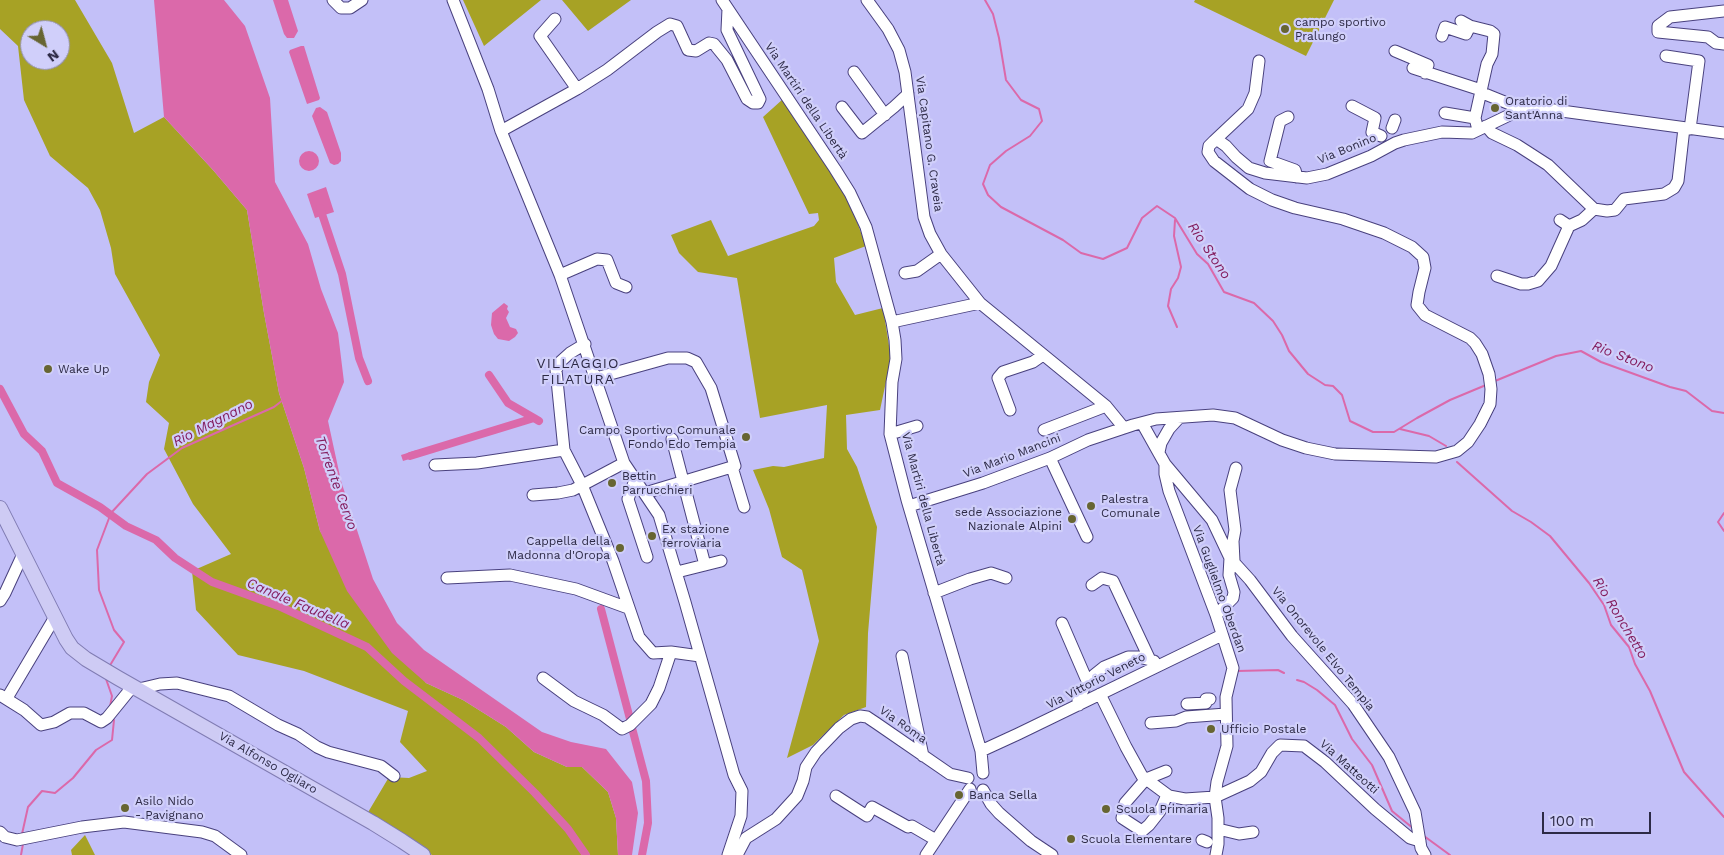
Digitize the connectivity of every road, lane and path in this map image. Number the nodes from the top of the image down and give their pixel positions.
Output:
1 (333, 0) edge
2 (362, 0) edge
3 (453, 0) edge
4 (867, 0) edge
5 (725, 5) edge
6 (1724, 11) edge
7 (555, 18) dead end
8 (1442, 36) dead end
9 (1724, 44) edge
10 (1396, 51) dead end
11 (1666, 56) dead end
12 (1259, 61) dead end
13 (1413, 68) dead end
14 (854, 72) dead end
15 (1425, 73) junction
16 (576, 89) junction
17 (1480, 91) junction
18 (908, 94) junction
19 (1352, 106) dead end
20 (842, 107) dead end
21 (1522, 109) junction
22 (1445, 113) dead end
23 (885, 114) junction
24 (1288, 116) dead end
25 (1475, 118) junction
26 (1482, 128) junction
27 (1687, 128) junction
28 (501, 131) junction
29 (1390, 133) junction
30 (1724, 134) edge
31 (1214, 141) junction
32 (1297, 177) junction
33 (1594, 209) junction
34 (942, 254) junction
35 (905, 273) dead end
36 (560, 275) junction
37 (1497, 276) dead end
38 (626, 287) dead end
39 (980, 303) junction
40 (892, 322) junction
41 (585, 344) junction
42 (1043, 355) junction
43 (596, 378) junction
44 (1106, 406) junction
45 (1010, 410) dead end
46 (1179, 418) junction
47 (1142, 423) junction
48 (918, 426) dead end
49 (1124, 428) junction
50 (1044, 430) dead end
51 (890, 434) junction
52 (672, 438) dead end
53 (564, 450) junction
54 (1159, 452) junction
55 (1050, 458) junction
56 (624, 463) junction
57 (1165, 464) junction
58 (435, 465) dead end
59 (732, 467) junction
60 (1236, 468) dead end
61 (635, 480) junction
62 (684, 481) junction
63 (582, 485) junction
64 (645, 493) junction
65 (533, 495) dead end
66 (1238, 500) dead end
67 (909, 506) junction
68 (744, 507) dead end
69 (0, 508) edge
70 (1235, 530) junction
71 (1087, 538) dead end
72 (23, 554) junction
73 (647, 557) dead end
74 (1232, 560) junction
75 (722, 561) dead end
76 (705, 565) junction
77 (677, 572) junction
78 (447, 578) dead end
79 (1006, 578) dead end
80 (1092, 585) dead end
81 (934, 594) junction
82 (0, 601) edge
83 (628, 608) junction
84 (1216, 615) junction
85 (55, 617) junction
86 (1062, 623) dead end
87 (1222, 635) junction
88 (671, 652) junction
89 (700, 656) junction
90 (902, 656) dead end
91 (1155, 662) junction
92 (543, 678) dead end
93 (1088, 683) junction
94 (136, 688) junction
95 (1100, 694) junction
96 (3, 697) edge
97 (1219, 698) junction
98 (1187, 704) dead end
99 (1079, 705) junction
100 (1226, 714) junction
101 (1151, 723) dead end
102 (982, 750) junction
103 (923, 756) junction
104 (1166, 771) dead end
105 (983, 773) junction
106 (394, 776) dead end
107 (1146, 779) junction
108 (969, 784) junction
109 (984, 790) junction
110 (1167, 795) junction
111 (836, 796) dead end
112 (1215, 797) junction
113 (1218, 829) junction
114 (0, 832) edge
115 (1253, 832) dead end
116 (936, 840) junction
117 (1420, 841) junction
118 (1212, 845) edge
119 (241, 855) edge
120 (423, 855) edge
121 (728, 855) edge
122 (737, 855) edge
123 (926, 855) edge
124 (1052, 855) edge
125 (1426, 855) edge

1 - 2 street
3 - 28 street
4 - 18 street, Via Capitano G. Craveia
5 - 16 street
5 - 40 street, Via Martiri della Libertà
6 - 9 street
7 - 16 street
8 - 17 street
10 - 15 street
11 - 27 street
12 - 31 street
13 - 15 street
14 - 23 street
15 - 17 street
16 - 28 street
17 - 21 street
17 - 25 street
18 - 23 street
18 - 34 street, Via Capitano G. Craveia
19 - 29 street
20 - 23 street
21 - 26 street, Via Bonino
21 - 27 street, Via Bonino
22 - 25 street
24 - 32 street
25 - 26 street
26 - 29 street, Via Bonino
26 - 33 street
27 - 30 street, Via Bonino
27 - 33 street
28 - 36 street
29 - 32 street, Via Bonino
31 - 32 street, Via Bonino
31 - 46 street
33 - 37 street
34 - 35 street
34 - 39 street, Via Capitano G. Craveia
36 - 38 street
36 - 41 street
39 - 40 street
39 - 42 street, Via Capitano G. Craveia
40 - 51 street, Via Martiri della Libertà
41 - 43 street
41 - 53 street
42 - 44 street, Via Capitano G. Craveia
42 - 45 street
43 - 56 street
43 - 59 street
44 - 49 street, Via Capitano G. Craveia
44 - 50 street
46 - 47 street
46 - 54 street
47 - 49 street
47 - 54 street, Via Guglielmo Oberdan
48 - 51 street
49 - 55 street, Via Mario Mancini
51 - 67 street, Via Martiri della Libertà
52 - 62 street
53 - 58 street
53 - 63 street
54 - 57 street, Via Guglielmo Oberdan
55 - 67 street, Via Mario Mancini
55 - 71 street
56 - 61 street
56 - 63 street
57 - 74 street, Via Onorevole Elvo Tempia
57 - 84 street, Via Guglielmo Oberdan
59 - 62 street
59 - 68 street
60 - 70 street
61 - 64 street
61 - 73 street
62 - 64 street
62 - 76 street
63 - 65 street
63 - 83 street
64 - 77 street
66 - 70 street
67 - 81 street, Via Martiri della Libertà
69 - 72 main road, Via Alfonso Ogliaro
70 - 74 street
72 - 82 street
72 - 85 main road, Via Alfonso Ogliaro
74 - 84 street
74 - 117 street, Via Onorevole Elvo Tempia
75 - 76 street
76 - 77 street
77 - 89 street
78 - 83 street
79 - 81 street
80 - 91 street
81 - 102 street, Via Martiri della Libertà
83 - 88 street
84 - 87 street, Via Guglielmo Oberdan
85 - 94 main road, Via Alfonso Ogliaro
85 - 96 street
86 - 93 street
87 - 91 street, Via Vittorio Veneto
87 - 97 street, Via Guglielmo Oberdan
88 - 89 street
88 - 92 street
89 - 121 street
90 - 103 street
91 - 93 street
91 - 95 street, Via Vittorio Veneto
93 - 99 street
94 - 96 street
94 - 106 street
94 - 120 main road, Via Alfonso Ogliaro
95 - 99 street, Via Vittorio Veneto
95 - 107 street
97 - 98 street
97 - 100 street, Via Guglielmo Oberdan
99 - 102 street, Via Vittorio Veneto
100 - 101 street
100 - 112 street, Via Guglielmo Oberdan
102 - 105 street, Via Martiri della Libertà
103 - 108 street, Via Roma
103 - 122 street, Via Roma
104 - 107 street
105 - 108 street
105 - 109 street
107 - 110 street
107 - 110 street
108 - 109 street
108 - 116 street
109 - 124 street
110 - 112 street, Via Matteotti
111 - 116 street
112 - 113 street, Via Guglielmo Oberdan
112 - 117 street, Via Matteotti
113 - 115 street
113 - 118 street, Via Guglielmo Oberdan
114 - 119 street
116 - 123 street
117 - 125 street

